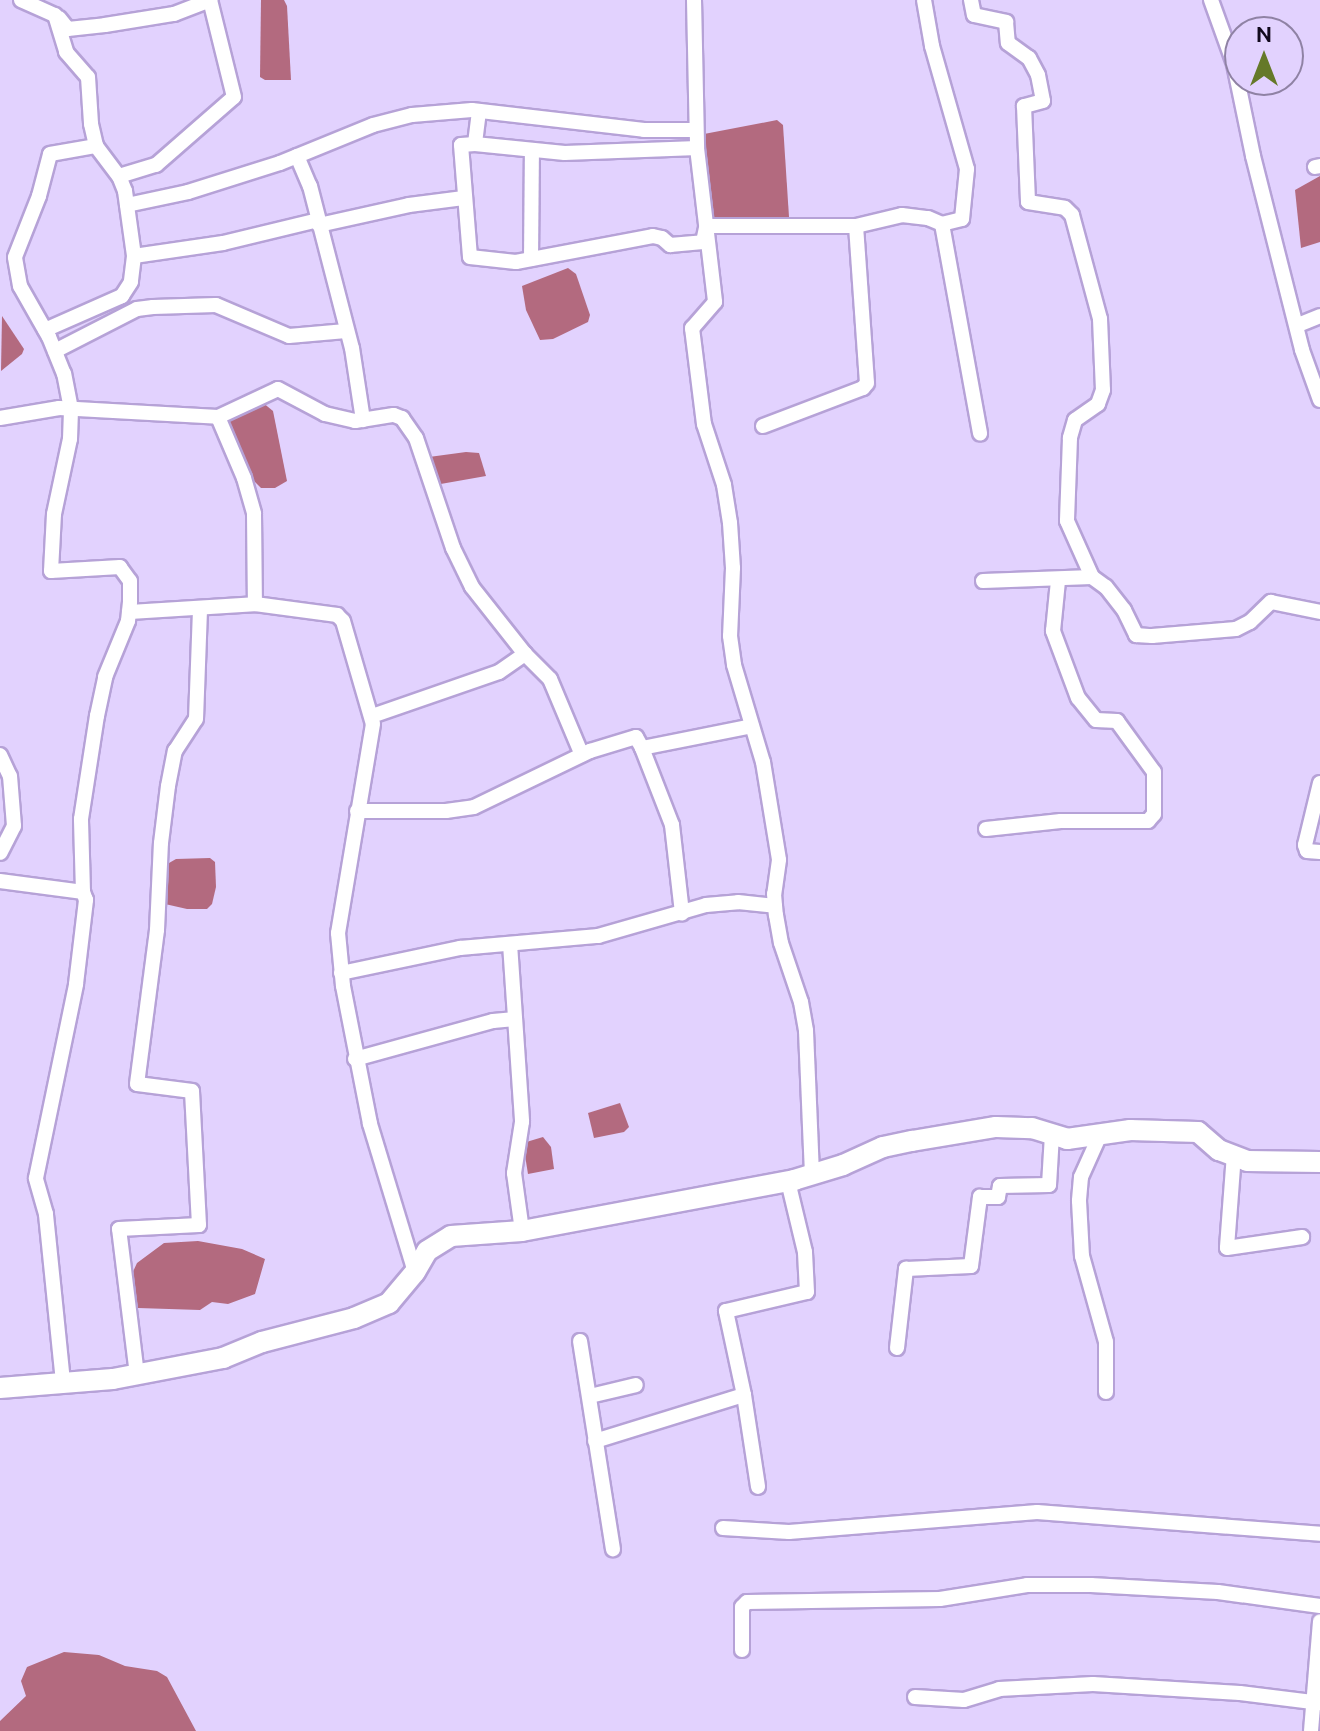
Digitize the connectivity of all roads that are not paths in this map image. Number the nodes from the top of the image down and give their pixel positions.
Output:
1 (694, 0) edge
2 (924, 0) edge
3 (971, 0) edge
4 (1211, 0) edge
5 (29, 1) edge
6 (55, 15) junction
7 (479, 111) junction
8 (696, 130) junction
9 (475, 144) junction
10 (96, 146) junction
11 (697, 148) junction
12 (532, 151) junction
13 (297, 156) junction
14 (119, 176) junction
15 (464, 198) junction
16 (127, 205) junction
17 (318, 222) junction
18 (708, 222) junction
19 (942, 224) junction
20 (856, 226) junction
21 (134, 256) junction
22 (531, 259) junction
23 (1320, 316) edge
24 (1298, 325) junction
25 (45, 330) junction
26 (346, 331) junction
27 (55, 351) junction
28 (1320, 400) edge
29 (71, 409) junction
30 (218, 417) junction
31 (0, 418) edge
32 (363, 420) junction
33 (763, 426) dead end
34 (980, 434) dead end
35 (1092, 577) junction
36 (983, 581) dead end
37 (1058, 581) junction
38 (255, 604) junction
39 (200, 609) junction
40 (129, 612) junction
41 (1320, 612) edge
42 (525, 654) junction
43 (372, 716) junction
44 (752, 726) junction
45 (642, 748) junction
46 (0, 755) edge
47 (582, 755) junction
48 (1320, 783) edge
49 (357, 811) junction
50 (986, 829) dead end
51 (1320, 852) edge
52 (0, 853) edge
53 (0, 881) edge
54 (83, 892) junction
55 (775, 906) junction
56 (682, 913) junction
57 (510, 944) junction
58 (341, 973) junction
59 (515, 1019) junction
60 (355, 1059) junction
61 (1052, 1134) junction
62 (1099, 1137) junction
63 (1234, 1154) junction
64 (1320, 1162) edge
65 (812, 1175) junction
66 (788, 1181) junction
67 (522, 1231) junction
68 (1302, 1237) dead end
69 (415, 1272) junction
70 (580, 1341) dead end
71 (897, 1348) dead end
72 (137, 1375) junction
73 (63, 1382) junction
74 (636, 1385) dead end
75 (0, 1388) edge
76 (1106, 1392) dead end
77 (744, 1395) junction
78 (590, 1396) junction
79 (595, 1441) junction
80 (758, 1487) dead end
81 (723, 1528) dead end
82 (1320, 1534) edge
83 (613, 1549) dead end
84 (1320, 1606) edge
85 (1319, 1631) edge
86 (742, 1650) dead end
87 (915, 1697) dead end
88 (1316, 1703) edge
89 (1311, 1731) edge

1 - 8 street
2 - 19 street
3 - 35 street
4 - 24 street
5 - 6 street
6 - 10 street
6 - 14 street
7 - 8 street
7 - 9 street
7 - 13 street
8 - 11 street
9 - 12 street
9 - 15 street
10 - 14 street
10 - 25 street
11 - 12 street
11 - 18 street
12 - 22 street
13 - 16 street
13 - 17 street
14 - 16 street
15 - 17 street
15 - 22 street
16 - 21 street
17 - 21 street
17 - 26 street
18 - 20 street
18 - 22 street
18 - 44 street
19 - 20 street
19 - 34 street
20 - 33 street
21 - 25 street
23 - 24 street
24 - 28 street
25 - 27 street
26 - 27 street
26 - 32 street
27 - 29 street
29 - 30 street
29 - 31 street
29 - 40 street
30 - 32 street
30 - 38 street
32 - 42 street
35 - 37 street
35 - 41 street
36 - 37 street
37 - 50 street
38 - 39 street
38 - 43 street
39 - 40 street
39 - 72 street
40 - 54 street
42 - 43 street
42 - 47 street
43 - 49 street
44 - 45 street
44 - 55 street
45 - 47 street
45 - 56 street
46 - 52 street
47 - 49 street
48 - 51 street
49 - 58 street
53 - 54 street
54 - 73 street
55 - 56 street
55 - 65 street
56 - 57 street
57 - 58 street
57 - 59 street
58 - 60 street
59 - 60 street
59 - 67 street
60 - 69 street
61 - 62 street
61 - 65 street
61 - 71 street
62 - 63 street
62 - 76 street
63 - 64 street
63 - 68 street
65 - 66 street
66 - 67 street
66 - 77 street
67 - 69 street
69 - 72 street
70 - 78 street
72 - 73 street
73 - 75 street
74 - 78 street
77 - 79 street
77 - 80 street
78 - 79 street
79 - 83 street
81 - 82 street
84 - 86 street
85 - 88 street
87 - 88 street
88 - 89 street

